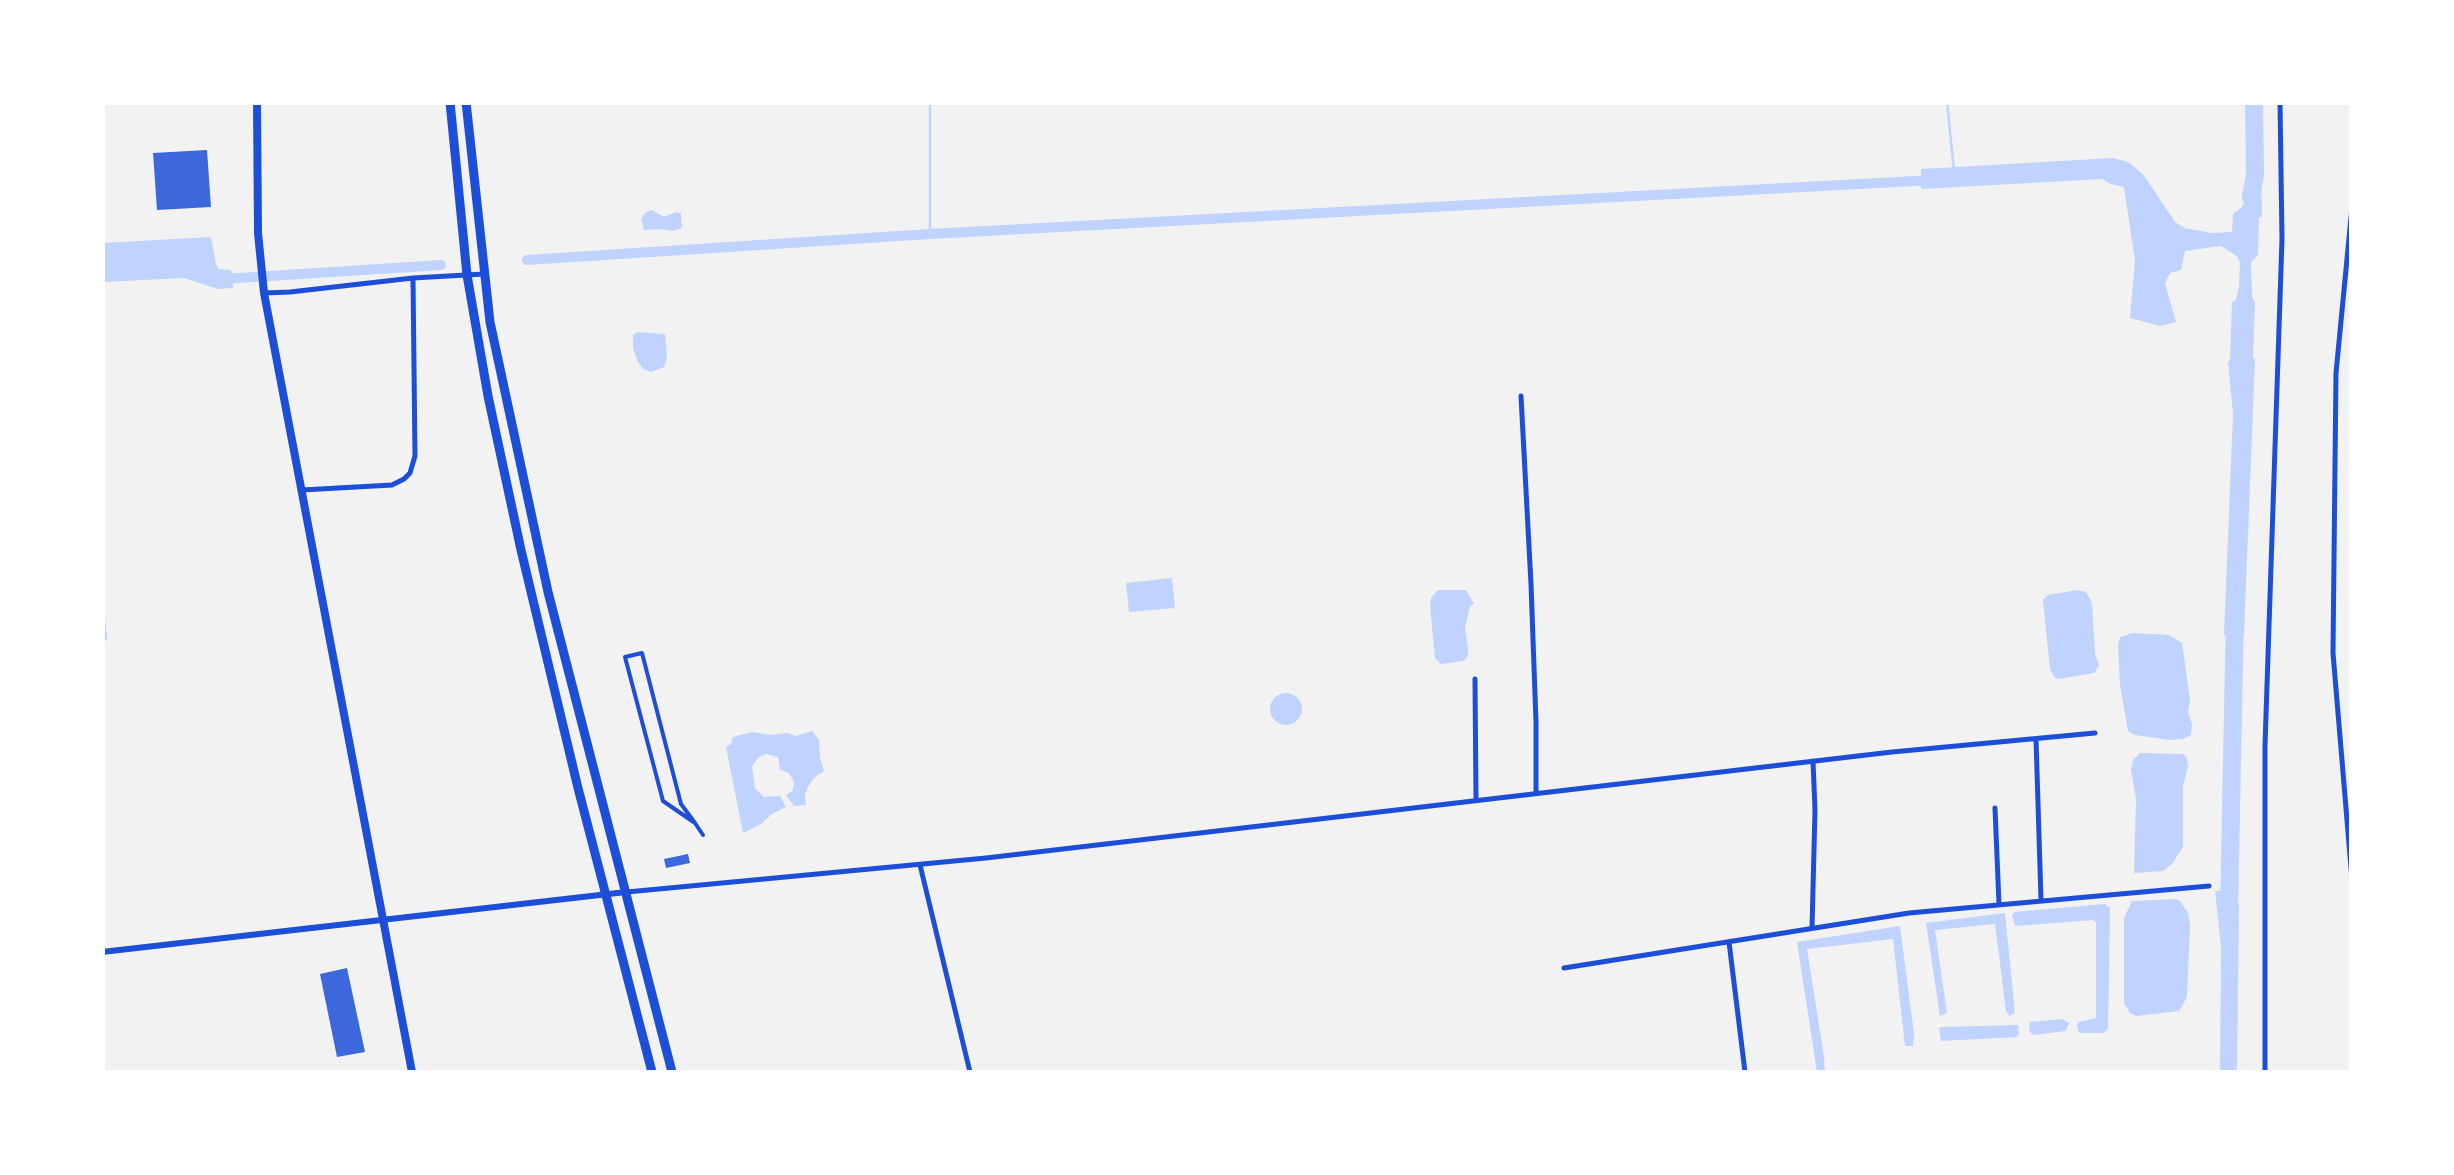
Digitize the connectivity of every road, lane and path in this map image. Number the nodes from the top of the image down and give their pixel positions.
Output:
1 (257, 102) edge
2 (450, 102) edge
3 (466, 102) edge
4 (2280, 102) edge
5 (2352, 207) edge
6 (484, 274) junction
7 (466, 275) junction
8 (413, 278) junction
9 (264, 290) junction
10 (1520, 396) dead end
11 (301, 490) junction
12 (1475, 679) dead end
13 (2095, 733) dead end
14 (2036, 738) junction
15 (1813, 761) junction
16 (1536, 792) junction
17 (1476, 800) junction
18 (1995, 808) dead end
19 (695, 823) junction
20 (704, 835) dead end
21 (920, 865) junction
22 (2352, 880) edge
23 (2209, 886) dead end
24 (626, 892) junction
25 (606, 895) junction
26 (2041, 900) junction
27 (1999, 904) junction
28 (383, 920) junction
29 (1812, 929) junction
30 (1729, 942) junction
31 (102, 952) edge
32 (1564, 968) dead end
33 (412, 1072) edge
34 (652, 1072) edge
35 (672, 1072) edge
36 (970, 1072) edge
37 (1745, 1072) edge
38 (2265, 1072) edge

1 - 9 main road
2 - 7 main road
3 - 6 main road
4 - 38 street
5 - 22 street
6 - 7 street
6 - 24 main road
7 - 8 street
7 - 25 main road
8 - 9 street
8 - 11 street
9 - 11 main road
10 - 16 street
11 - 28 main road
12 - 17 street
13 - 14 street
14 - 15 street
14 - 26 street
15 - 16 street
15 - 29 street
16 - 17 street
17 - 21 street
18 - 27 street
19 - 19 street
19 - 20 street
21 - 24 street
21 - 36 street
23 - 26 street
24 - 25 street
24 - 35 main road
25 - 28 street
25 - 34 main road
26 - 27 street
27 - 29 street
28 - 31 street
28 - 33 main road
29 - 30 street
30 - 32 street
30 - 37 street

